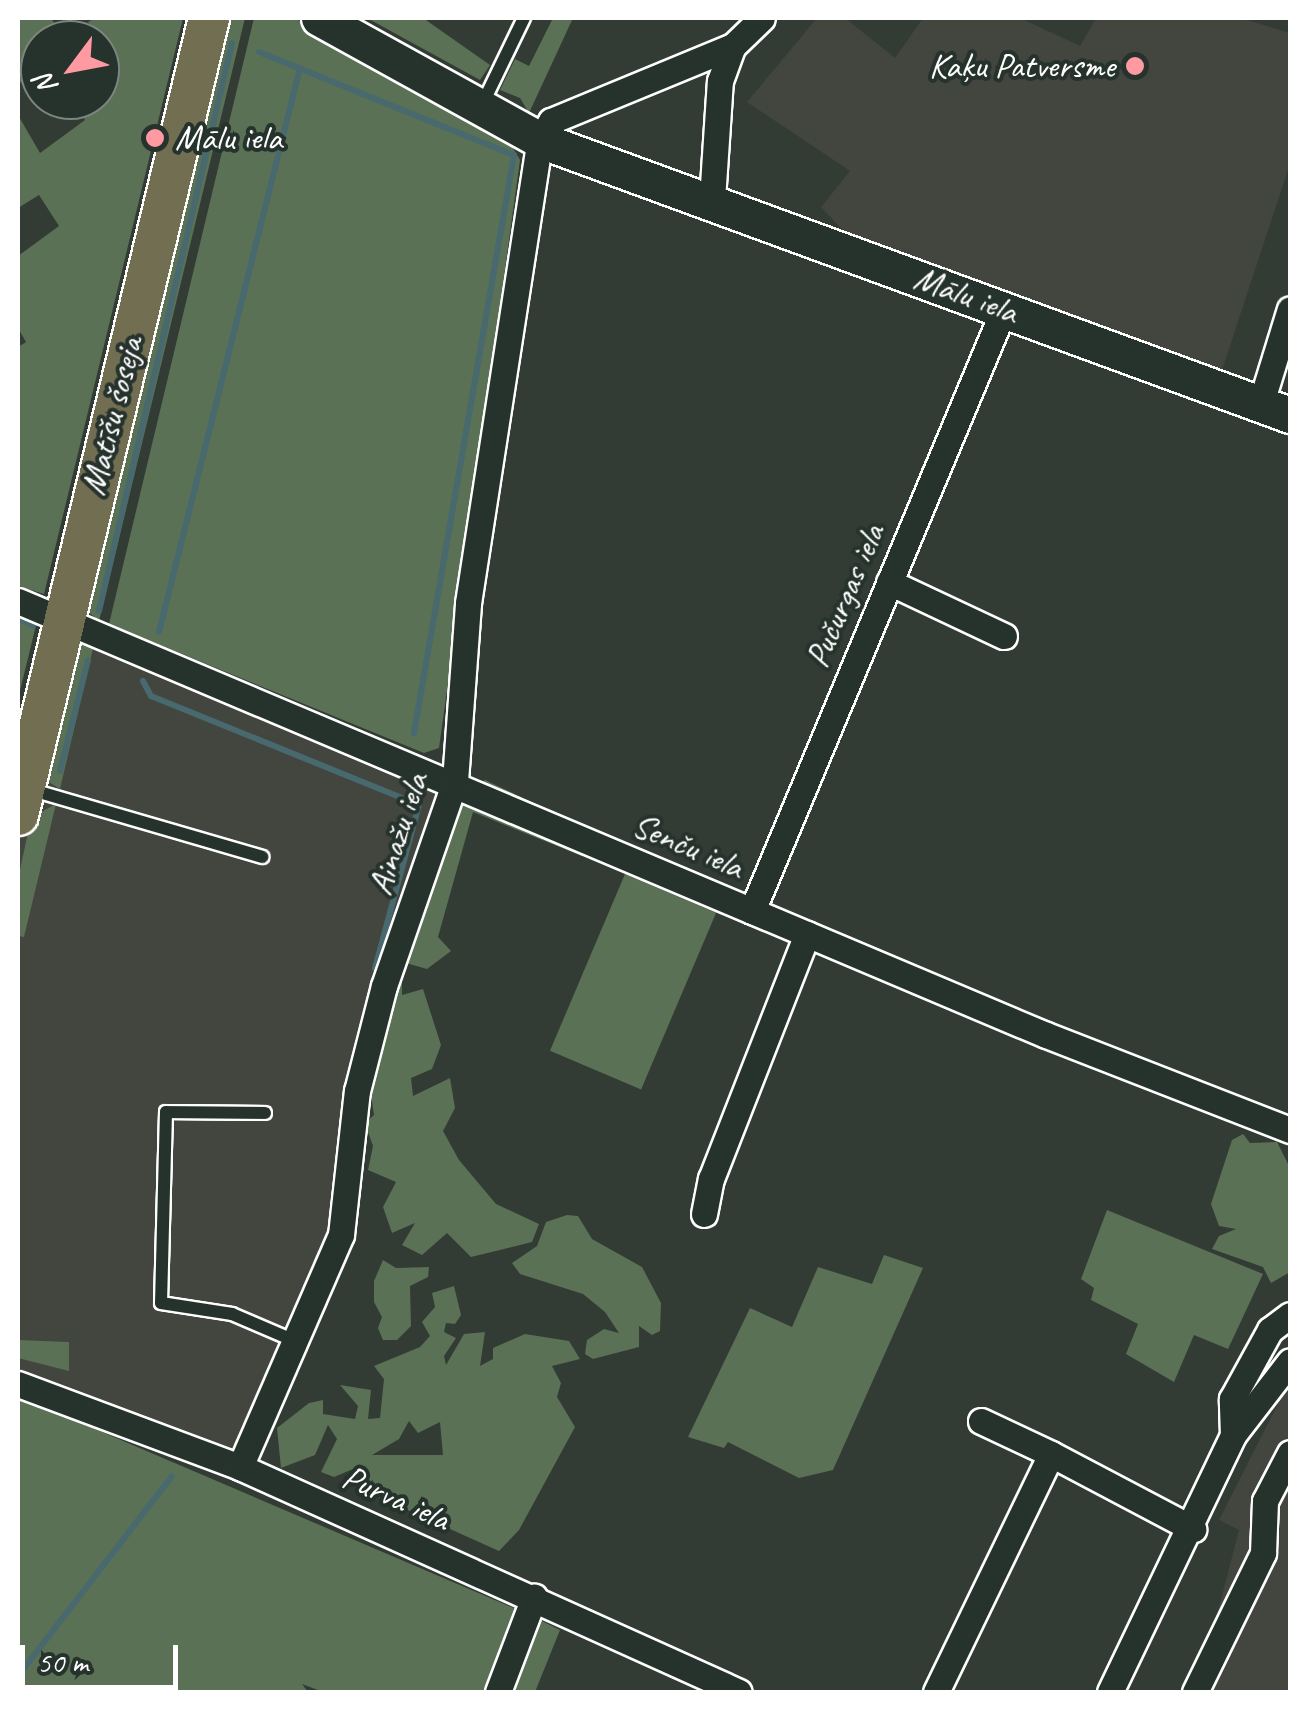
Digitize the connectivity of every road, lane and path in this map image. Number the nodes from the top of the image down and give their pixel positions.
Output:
1 (209, 18) edge
2 (319, 18) edge
3 (524, 18) edge
4 (762, 18) edge
5 (733, 46) junction
6 (480, 109) junction
7 (540, 140) junction
8 (712, 200) junction
9 (1290, 308) edge
10 (1004, 309) junction
11 (1276, 409) edge
12 (889, 582) junction
13 (18, 601) edge
14 (63, 618) junction
15 (1004, 636) dead end
16 (455, 781) junction
17 (21, 802) edge
18 (262, 858) dead end
19 (752, 911) junction
20 (807, 934) junction
21 (265, 1113) dead end
22 (1290, 1130) edge
23 (704, 1214) dead end
24 (1290, 1315) edge
25 (293, 1340) junction
26 (1290, 1361) edge
27 (18, 1384) edge
28 (982, 1421) dead end
29 (1233, 1435) junction
30 (1290, 1452) edge
31 (1050, 1454) junction
32 (240, 1468) junction
33 (1193, 1528) junction
34 (534, 1597) junction
35 (729, 1690) edge
36 (498, 1692) edge
37 (936, 1692) edge
38 (1110, 1692) edge
39 (1196, 1692) edge

1 - 14 main road, Matīšu šoseja
2 - 6 street, Mālu iela
3 - 6 lane
4 - 5 street
5 - 7 street
5 - 8 street
6 - 7 street, Mālu iela
7 - 8 street, Mālu iela
7 - 16 street, Ainažu iela
8 - 10 street, Mālu iela
9 - 11 street
10 - 11 street, Mālu iela
10 - 12 street, Pučurgas iela
12 - 15 street
12 - 19 street, Pučurgas iela
13 - 14 street, Senču iela
14 - 16 street, Senču iela
14 - 17 main road, Matīšu šoseja
16 - 19 street, Senču iela
16 - 25 street, Ainažu iela
17 - 18 lane
19 - 20 street, Senču iela
20 - 22 street, Senču iela
20 - 23 street
21 - 25 lane
24 - 29 street
25 - 32 street, Ainažu iela
26 - 29 street
27 - 32 street, Purva iela
28 - 31 street
29 - 33 street
30 - 39 street
31 - 33 street
31 - 37 street
32 - 34 street, Purva iela
33 - 38 street
34 - 35 street, Purva iela
34 - 36 street

